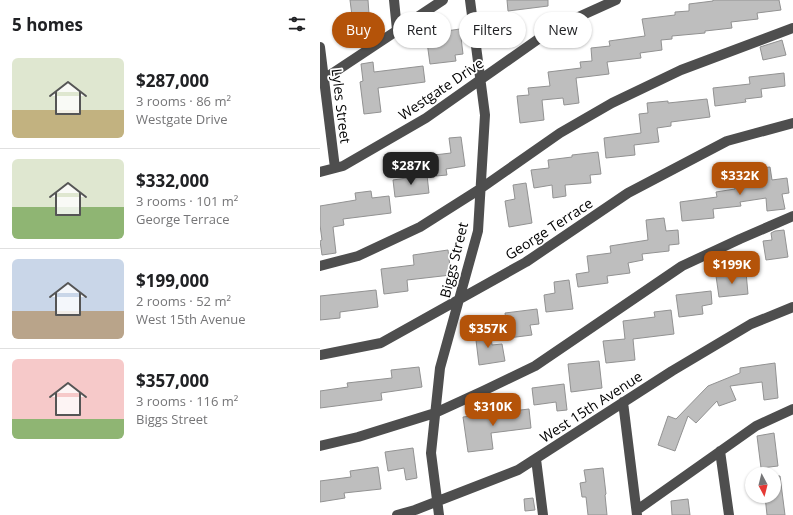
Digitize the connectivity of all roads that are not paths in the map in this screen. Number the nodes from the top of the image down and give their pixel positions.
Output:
1 (394, 0) edge
2 (443, 0) edge
3 (470, 0) edge
4 (616, 0) edge
5 (395, 12) edge
6 (425, 12) edge
7 (793, 28) edge
8 (393, 33) edge
9 (320, 48) edge
10 (322, 80) edge
11 (480, 80) junction
12 (793, 123) edge
13 (335, 168) junction
14 (320, 172) edge
15 (480, 189) junction
16 (793, 216) edge
17 (320, 266) edge
18 (459, 300) junction
19 (793, 307) edge
20 (320, 355) edge
21 (623, 402) junction
22 (793, 409) edge
23 (435, 413) junction
24 (320, 446) edge
25 (720, 451) junction
26 (536, 459) junction
27 (437, 501) junction
28 (637, 513) edge
29 (397, 515) edge
30 (439, 515) edge
31 (543, 515) edge
32 (729, 515) edge

1 - 5 street
2 - 6 street
3 - 11 street, Biggs Street
4 - 11 street, Westgate Drive
7 - 15 street
8 - 10 street
9 - 10 street, Lyles Street
10 - 13 street, Lyles Street
11 - 13 street, Westgate Drive
11 - 15 street, Biggs Street
12 - 18 street, George Terrace
13 - 14 street, Westgate Drive
15 - 17 street
15 - 18 street, Biggs Street
16 - 23 street
18 - 20 street, George Terrace
18 - 23 street, Biggs Street
19 - 21 street, West 15th Avenue
21 - 26 street, West 15th Avenue
21 - 28 street
22 - 25 street
23 - 24 street
23 - 27 street, Biggs Street
25 - 28 street
25 - 32 street
26 - 27 street, West 15th Avenue
26 - 31 street
27 - 29 street, West 15th Avenue
27 - 30 street, Biggs Street

